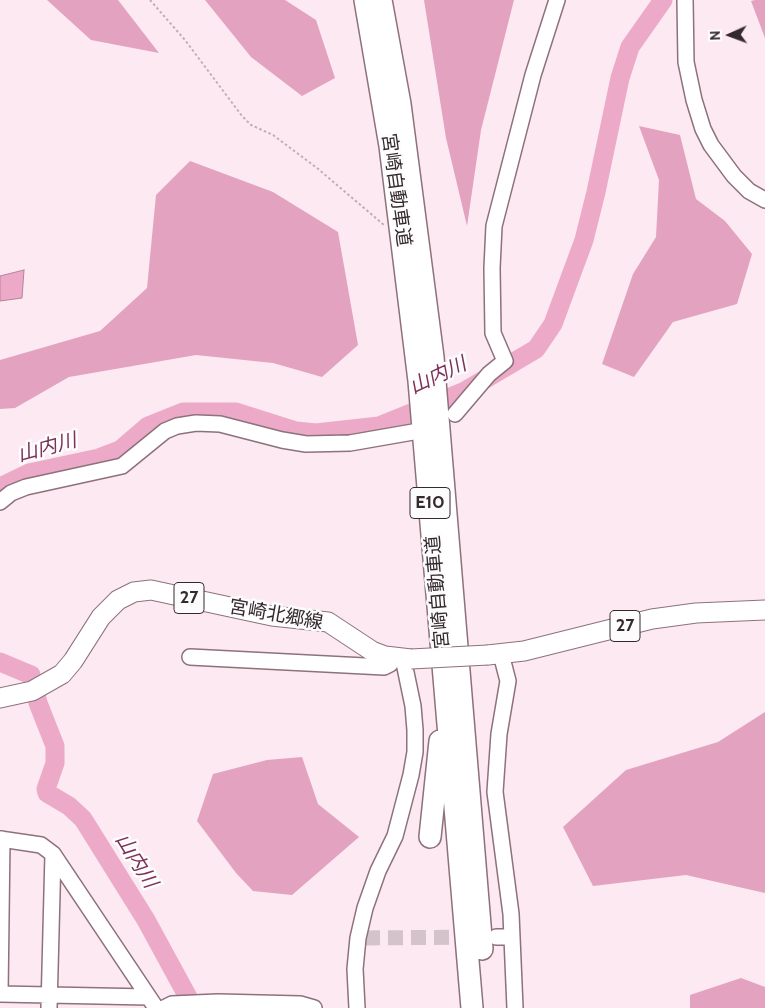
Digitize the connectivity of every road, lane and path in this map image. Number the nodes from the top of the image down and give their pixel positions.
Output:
1 (150, 0) edge
2 (365, 0) edge
3 (381, 0) edge
4 (557, 0) edge
5 (685, 0) edge
6 (765, 200) edge
7 (388, 228) dead end
8 (456, 414) dead end
9 (413, 432) dead end
10 (0, 502) edge
11 (436, 565) junction
12 (765, 610) edge
13 (494, 654) junction
14 (190, 657) dead end
15 (403, 658) junction
16 (0, 698) edge
17 (430, 838) dead end
18 (1, 839) edge
19 (53, 854) junction
20 (496, 937) dead end
21 (512, 937) junction
22 (49, 1001) edge
23 (99, 1002) edge
24 (152, 1002) edge
25 (164, 1008) edge
26 (314, 1008) edge
27 (357, 1008) edge
28 (472, 1008) edge
29 (486, 1008) edge
30 (515, 1008) edge

1 - 7 path
2 - 11 highway, 宮崎自動車道 / E10
3 - 29 highway, 宮崎自動車道 / E10
4 - 8 street
5 - 6 street
9 - 10 street
11 - 17 highway
11 - 28 highway, 宮崎自動車道 / E10
12 - 13 main road, 宮崎北郷線 / 27
13 - 15 main road, 宮崎北郷線 / 27, bridge
13 - 21 street
14 - 15 street
15 - 16 main road, 宮崎北郷線 / 27
15 - 27 street
18 - 19 street
18 - 22 street
19 - 22 street
19 - 24 street
20 - 21 street
21 - 30 street
22 - 23 street
23 - 24 street
25 - 26 street

